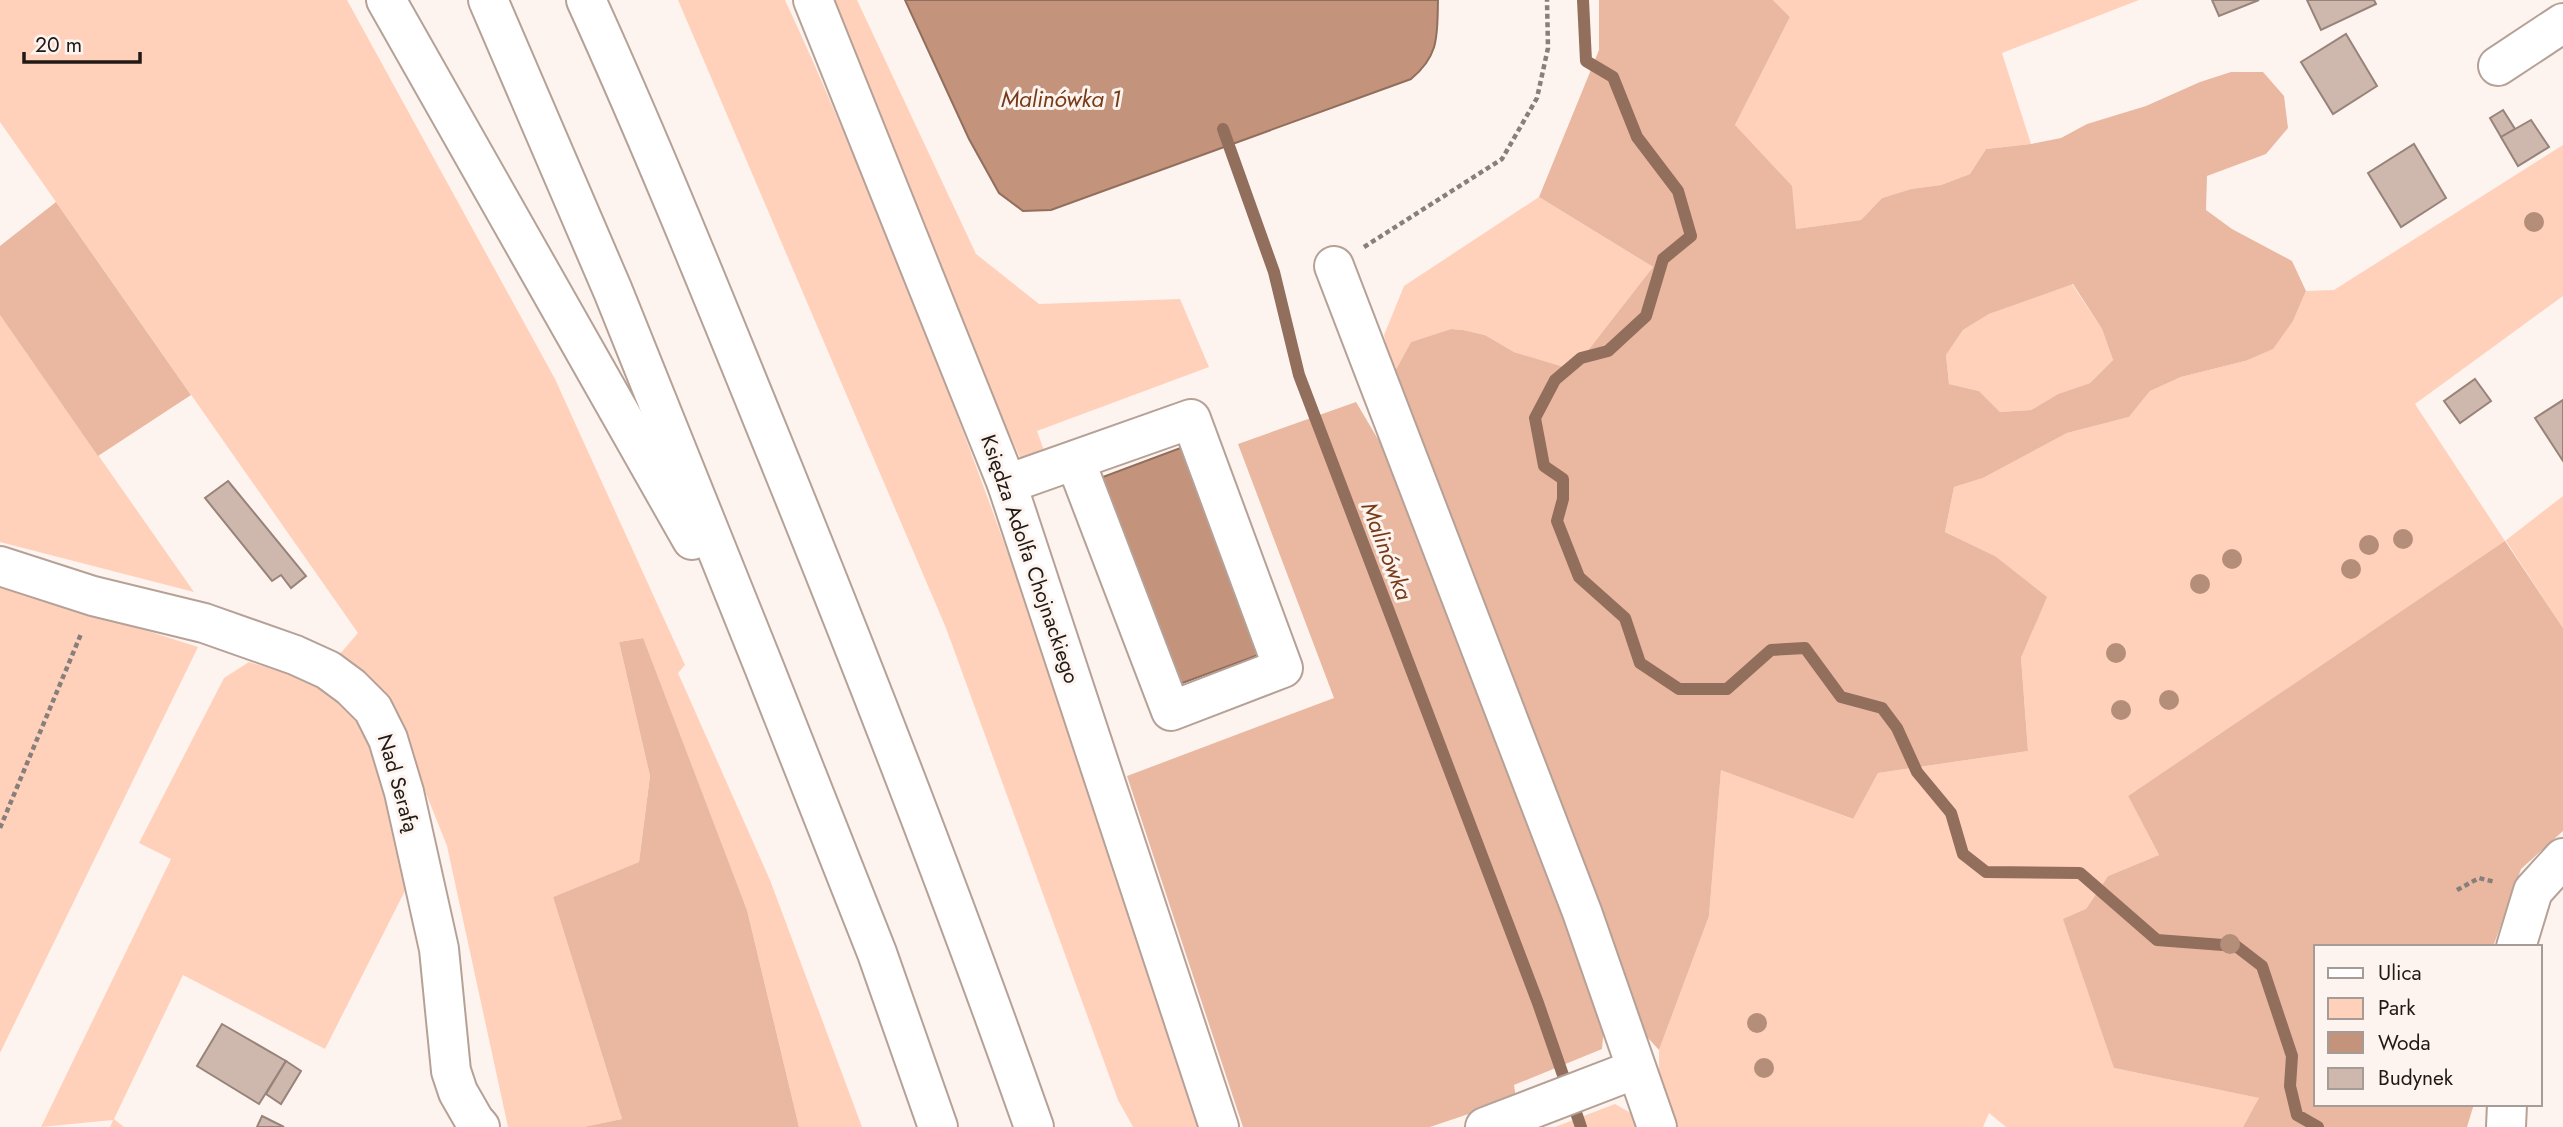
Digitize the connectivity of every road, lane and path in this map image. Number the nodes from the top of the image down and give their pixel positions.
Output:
1 (386, 0) edge
2 (488, 0) edge
3 (586, 0) edge
4 (813, 0) edge
5 (1547, 0) edge
6 (2563, 23) edge
7 (2498, 66) dead end
8 (1334, 266) joint
9 (1075, 460) junction
10 (1007, 484) junction
11 (0, 566) edge
12 (93, 596) junction
13 (764, 667) junction
14 (0, 828) edge
15 (2563, 858) edge
16 (2517, 945) edge
17 (1628, 1072) junction
18 (2507, 1106) edge
19 (480, 1127) edge
20 (938, 1127) edge
21 (1034, 1127) edge
22 (1219, 1127) edge
23 (1485, 1127) edge
24 (1657, 1127) edge
25 (2506, 1127) edge

1 - 13 main road
2 - 13 main road
3 - 21 main road
4 - 10 main road, Księdza Adolfa Chojnackiego
5 - 8 path
6 - 7 main road
8 - 17 main road
9 - 9 main road
9 - 10 main road
10 - 22 main road, Księdza Adolfa Chojnackiego
11 - 12 main road, Nad Serafą
12 - 14 path
12 - 19 main road, Nad Serafą
13 - 20 main road
15 - 16 main road
17 - 23 main road
17 - 24 main road
18 - 25 main road

